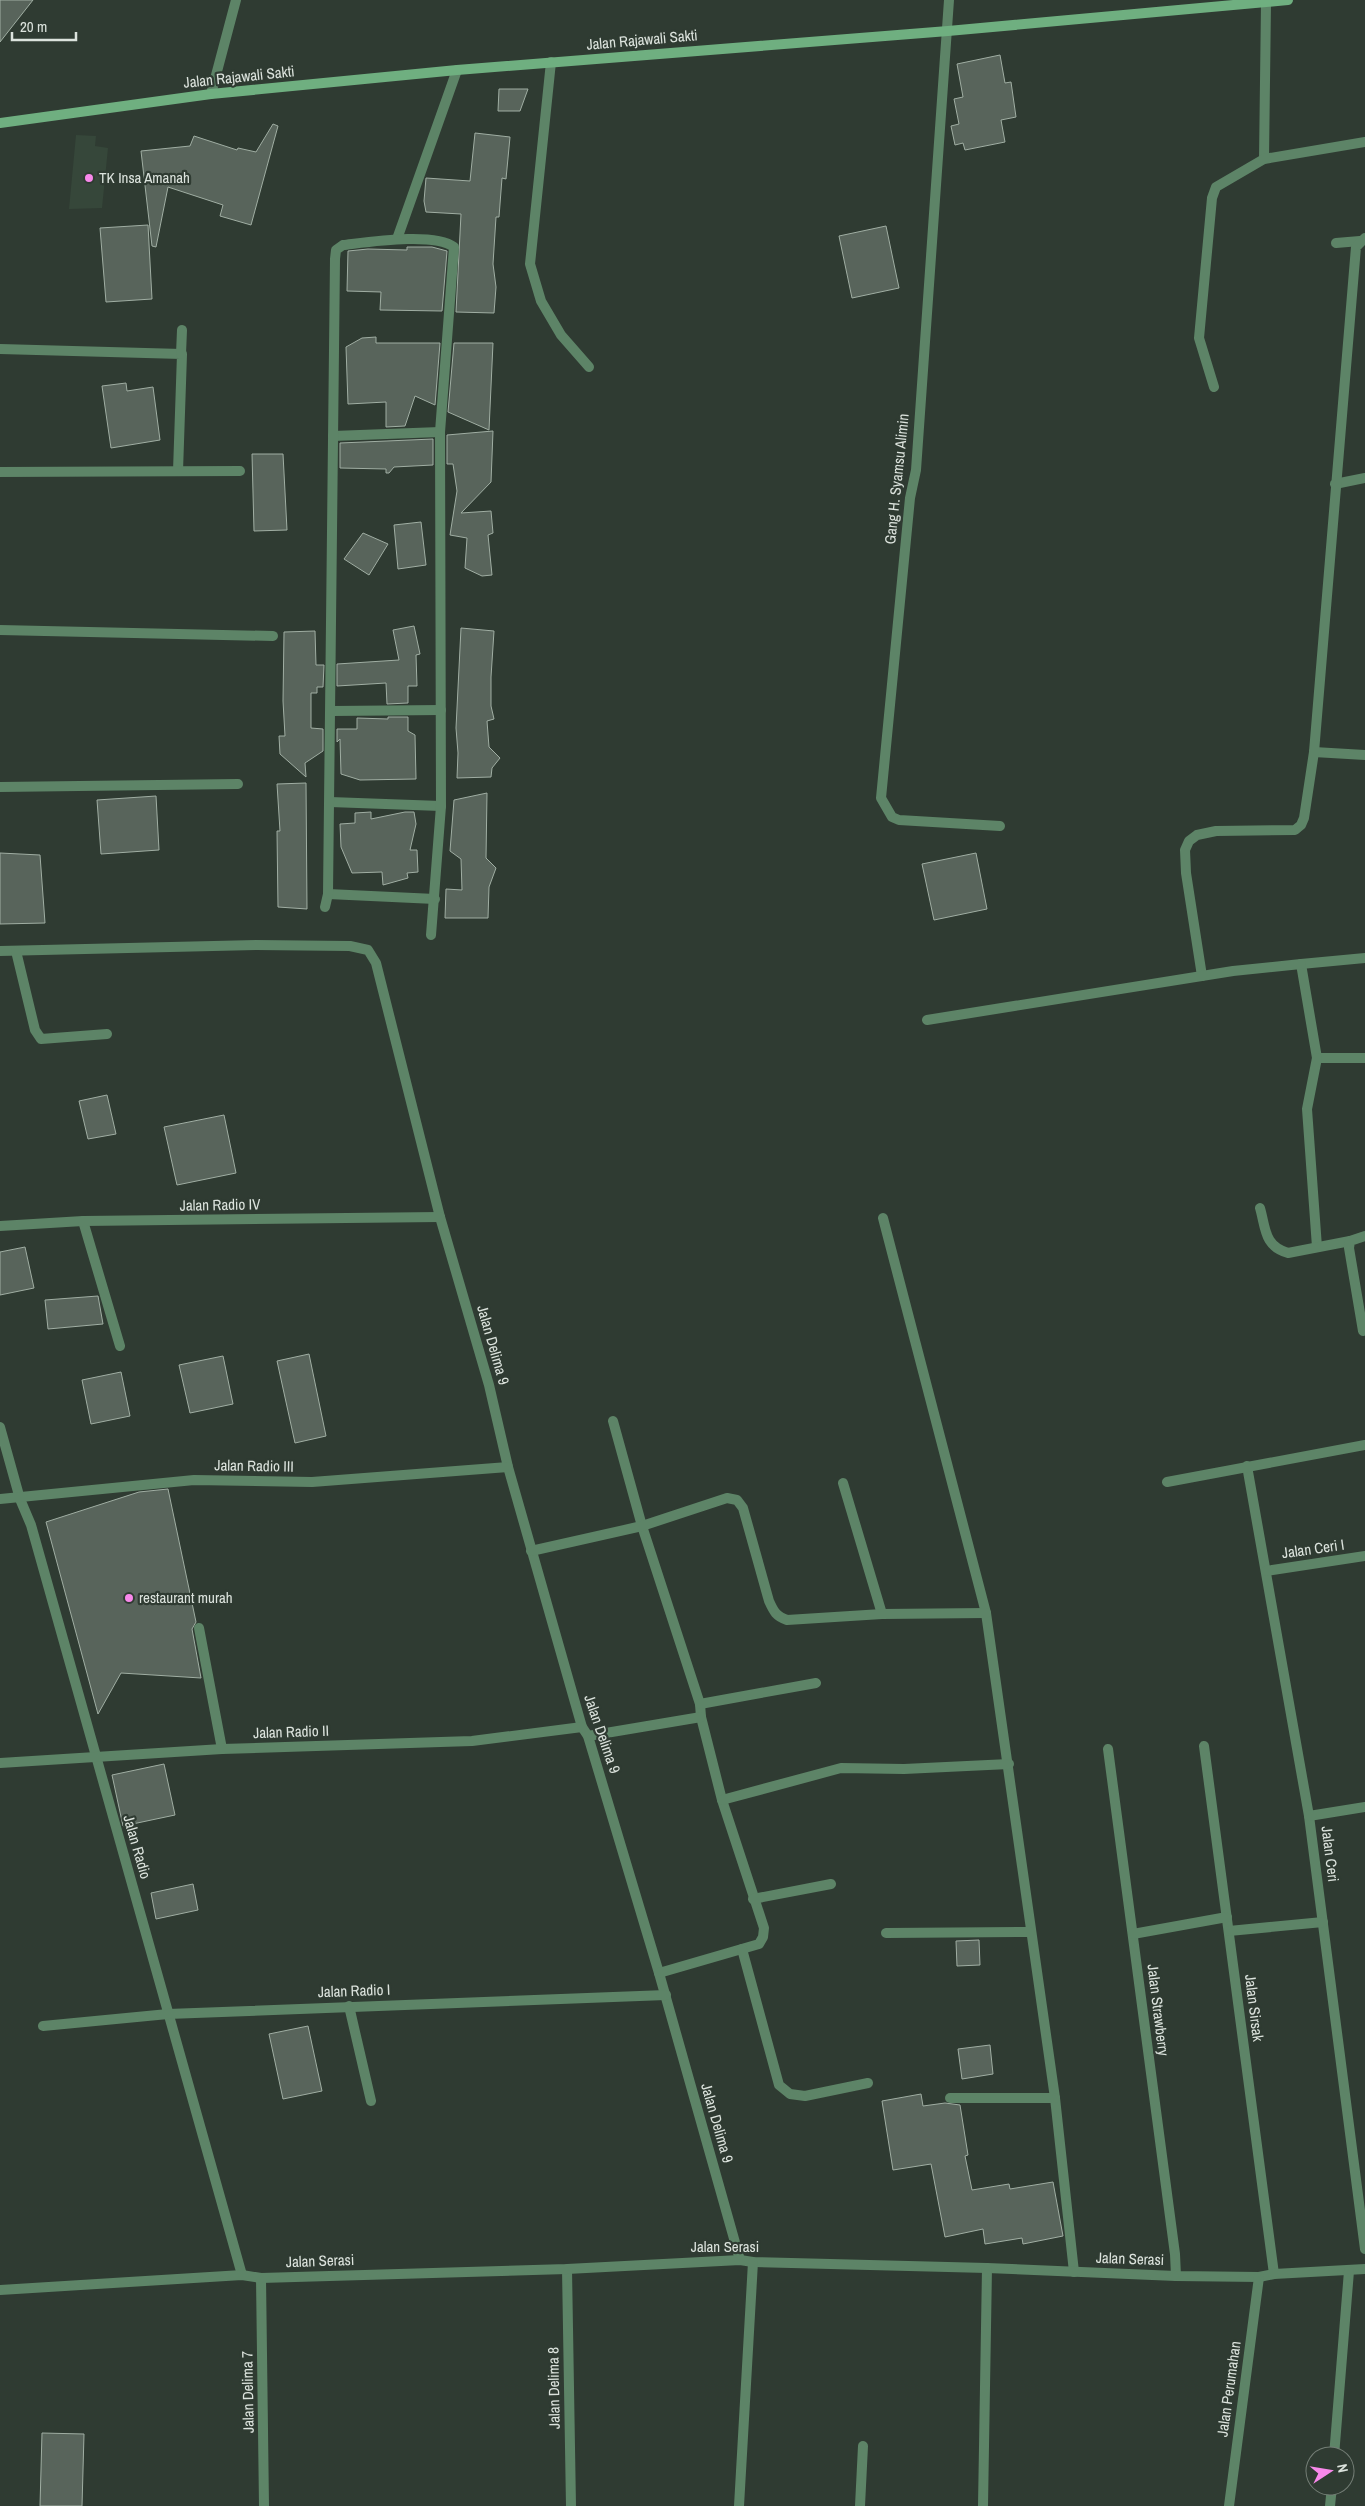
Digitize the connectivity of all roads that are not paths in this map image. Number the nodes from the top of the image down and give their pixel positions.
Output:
1 (236, 0) edge
2 (949, 0) edge
3 (1288, 0) edge
4 (1266, 3) junction
5 (948, 31) junction
6 (551, 62) junction
7 (457, 70) junction
8 (211, 94) junction
9 (0, 124) edge
10 (1365, 142) edge
11 (1264, 159) junction
12 (397, 239) junction
13 (1362, 239) edge
14 (1336, 244) dead end
15 (182, 330) dead end
16 (0, 349) edge
17 (181, 354) junction
18 (589, 367) dead end
19 (1214, 387) dead end
20 (440, 432) junction
21 (333, 436) junction
22 (178, 471) junction
23 (240, 471) dead end
24 (0, 472) edge
25 (1365, 478) edge
26 (1335, 484) junction
27 (0, 630) edge
28 (273, 636) dead end
29 (441, 710) junction
30 (332, 711) junction
31 (1314, 752) junction
32 (1365, 755) edge
33 (238, 784) dead end
34 (0, 787) edge
35 (330, 802) junction
36 (441, 806) junction
37 (1000, 826) dead end
38 (328, 894) junction
39 (435, 900) junction
40 (325, 907) dead end
41 (431, 935) dead end
42 (0, 951) edge
43 (16, 951) junction
44 (1365, 958) edge
45 (1301, 964) junction
46 (1202, 976) junction
47 (927, 1020) dead end
48 (108, 1034) dead end
49 (1317, 1058) junction
50 (1365, 1058) edge
51 (1260, 1208) dead end
52 (440, 1217) junction
53 (883, 1218) dead end
54 (83, 1221) junction
55 (0, 1226) edge
56 (1365, 1236) edge
57 (1350, 1242) junction
58 (1317, 1247) junction
59 (1363, 1331) dead end
60 (120, 1346) dead end
61 (612, 1421) dead end
62 (0, 1427) edge
63 (1365, 1445) edge
64 (1248, 1466) junction
65 (508, 1467) junction
66 (1168, 1482) dead end
67 (843, 1484) dead end
68 (0, 1499) edge
69 (20, 1499) junction
70 (642, 1526) junction
71 (531, 1551) junction
72 (1365, 1556) edge
73 (1266, 1570) junction
74 (986, 1612) junction
75 (882, 1614) junction
76 (200, 1628) dead end
77 (816, 1683) dead end
78 (700, 1704) junction
79 (701, 1717) junction
80 (585, 1731) junction
81 (1204, 1746) dead end
82 (222, 1749) junction
83 (1108, 1749) dead end
84 (96, 1758) junction
85 (0, 1763) edge
86 (1009, 1764) junction
87 (722, 1800) junction
88 (1365, 1807) edge
89 (1310, 1816) junction
90 (831, 1884) dead end
91 (753, 1899) junction
92 (1227, 1917) junction
93 (1323, 1922) junction
94 (1229, 1930) junction
95 (1030, 1932) junction
96 (886, 1933) dead end
97 (1133, 1934) junction
98 (742, 1949) junction
99 (660, 1973) junction
100 (666, 1996) junction
101 (349, 2006) junction
102 (168, 2014) junction
103 (43, 2026) dead end
104 (868, 2083) dead end
105 (950, 2098) dead end
106 (1055, 2098) junction
107 (371, 2100) dead end
108 (1365, 2249) edge
109 (740, 2260) junction
110 (753, 2262) junction
111 (987, 2268) junction
112 (567, 2269) junction
113 (1365, 2269) edge
114 (1349, 2271) junction
115 (1074, 2272) junction
116 (1274, 2274) junction
117 (242, 2276) junction
118 (1176, 2276) junction
119 (1259, 2277) junction
120 (261, 2278) junction
121 (0, 2290) edge
122 (863, 2446) dead end
123 (1335, 2446) edge
124 (264, 2506) edge
125 (571, 2506) edge
126 (739, 2506) edge
127 (860, 2506) edge
128 (983, 2506) edge
129 (1229, 2506) edge

1 - 8 street
2 - 5 street, Gang H. Syamsu Alimin
3 - 4 street, Jalan Rajawali Sakti
4 - 5 street, Jalan Rajawali Sakti
4 - 11 street
5 - 6 street, Jalan Rajawali Sakti
5 - 37 street, Gang H. Syamsu Alimin
6 - 7 street, Jalan Rajawali Sakti
6 - 18 street
7 - 8 street, Jalan Rajawali Sakti
7 - 12 street
8 - 9 street, Jalan Rajawali Sakti
10 - 11 street
11 - 19 street
12 - 20 street
12 - 21 street
13 - 14 street
13 - 26 street
15 - 17 street
16 - 17 street
17 - 22 street
20 - 21 street
20 - 29 street
21 - 30 street
22 - 23 street
22 - 24 street
25 - 26 street
26 - 31 street
27 - 28 street
29 - 30 street
29 - 36 street
30 - 35 street
31 - 32 street
31 - 46 street
33 - 34 street
35 - 36 street
35 - 38 street
36 - 39 street
38 - 39 street
38 - 40 street
39 - 41 street
42 - 43 street
43 - 48 street
43 - 52 street, Jalan Delima 9
44 - 45 street
45 - 46 street
45 - 49 street
46 - 47 street
49 - 50 street
49 - 58 street
51 - 58 street
52 - 54 street, Jalan Radio IV
52 - 65 street, Jalan Delima 9
53 - 74 street
54 - 55 street, Jalan Radio IV
54 - 60 street
56 - 57 street
57 - 58 street
57 - 59 street
61 - 70 street
62 - 69 street, Jalan Radio
63 - 64 street
64 - 66 street
64 - 73 street, Jalan Ceri
65 - 69 street, Jalan Radio III
65 - 71 street, Jalan Delima 9
67 - 75 street
68 - 69 street, Jalan Radio III
69 - 84 street, Jalan Radio
70 - 71 street
70 - 75 street
70 - 78 street
71 - 80 street, Jalan Delima 9
72 - 73 street, Jalan Ceri I
73 - 89 street, Jalan Ceri
74 - 75 street
74 - 86 street
76 - 82 street
77 - 78 street
78 - 79 street
79 - 80 street, Jalan Radio II
79 - 87 street
80 - 82 street, Jalan Radio II
80 - 99 street, Jalan Delima 9
81 - 92 street, Jalan Sirsak
82 - 84 street, Jalan Radio II
83 - 97 street, Jalan Strawberry
84 - 85 street, Jalan Radio II
84 - 102 street, Jalan Radio
86 - 87 street
86 - 95 street
87 - 91 street
88 - 89 street
89 - 93 street, Jalan Ceri
90 - 91 street
91 - 98 street
92 - 94 street, Jalan Sirsak
92 - 97 street
93 - 94 street
93 - 108 street, Jalan Ceri
94 - 116 street, Jalan Sirsak
95 - 96 street
95 - 106 street
97 - 118 street, Jalan Strawberry
98 - 99 street
98 - 104 street
99 - 100 street, Jalan Delima 9
100 - 101 street, Jalan Radio I
100 - 109 street, Jalan Delima 9
101 - 102 street, Jalan Radio I
101 - 107 street
102 - 103 street, Jalan Radio I
102 - 117 street, Jalan Radio
105 - 106 street
106 - 115 street
109 - 110 street, Jalan Serasi
109 - 112 street, Jalan Serasi
110 - 111 street, Jalan Serasi
110 - 126 street
111 - 115 street, Jalan Serasi
111 - 128 street
112 - 120 street, Jalan Serasi
112 - 125 street, Jalan Delima 8
113 - 114 street, Jalan Serasi
114 - 116 street, Jalan Serasi
114 - 123 street
115 - 118 street, Jalan Serasi
116 - 119 street, Jalan Serasi
117 - 120 street, Jalan Serasi
117 - 121 street, Jalan Serasi
118 - 119 street, Jalan Serasi
119 - 129 street, Jalan Perumahan
120 - 124 street, Jalan Delima 7
122 - 127 street

